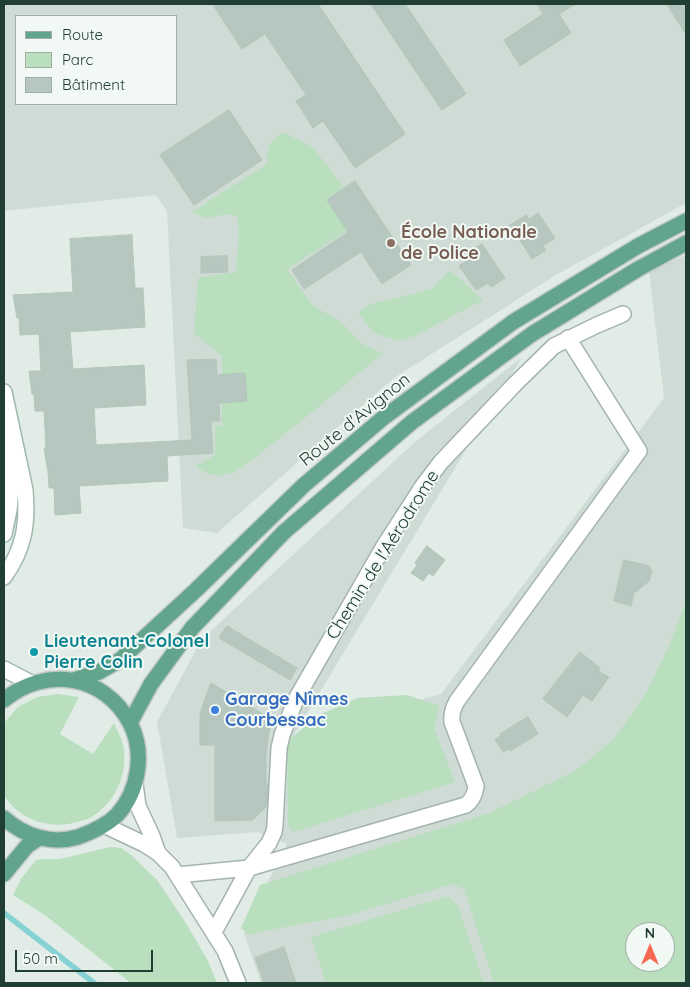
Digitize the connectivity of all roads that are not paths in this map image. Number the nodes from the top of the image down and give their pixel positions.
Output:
1 (686, 221) edge
2 (686, 243) edge
3 (623, 314) dead end
4 (568, 338) junction
5 (4, 392) edge
6 (4, 437) edge
7 (4, 534) edge
8 (4, 577) edge
9 (4, 669) edge
10 (74, 680) junction
11 (31, 683) junction
12 (4, 700) edge
13 (130, 723) junction
14 (135, 784) junction
15 (4, 818) edge
16 (104, 825) junction
17 (39, 838) junction
18 (158, 853) junction
19 (249, 868) junction
20 (4, 874) edge
21 (177, 875) junction
22 (214, 932) junction
23 (238, 983) edge

1 - 10 main road, Route d'Avignon
2 - 13 main road
3 - 4 street, Chemin de l'Aérodrome
4 - 19 street, Chemin de l'Aérodrome
4 - 19 street
5 - 8 street
6 - 7 street
9 - 11 street
10 - 11 main road
10 - 13 main road
11 - 12 main road
13 - 14 main road
14 - 16 main road
14 - 18 street
15 - 17 main road
16 - 17 main road
16 - 18 street
17 - 20 main road
18 - 21 street
19 - 21 street
19 - 22 street, Chemin de l'Aérodrome
21 - 22 street
22 - 23 street

